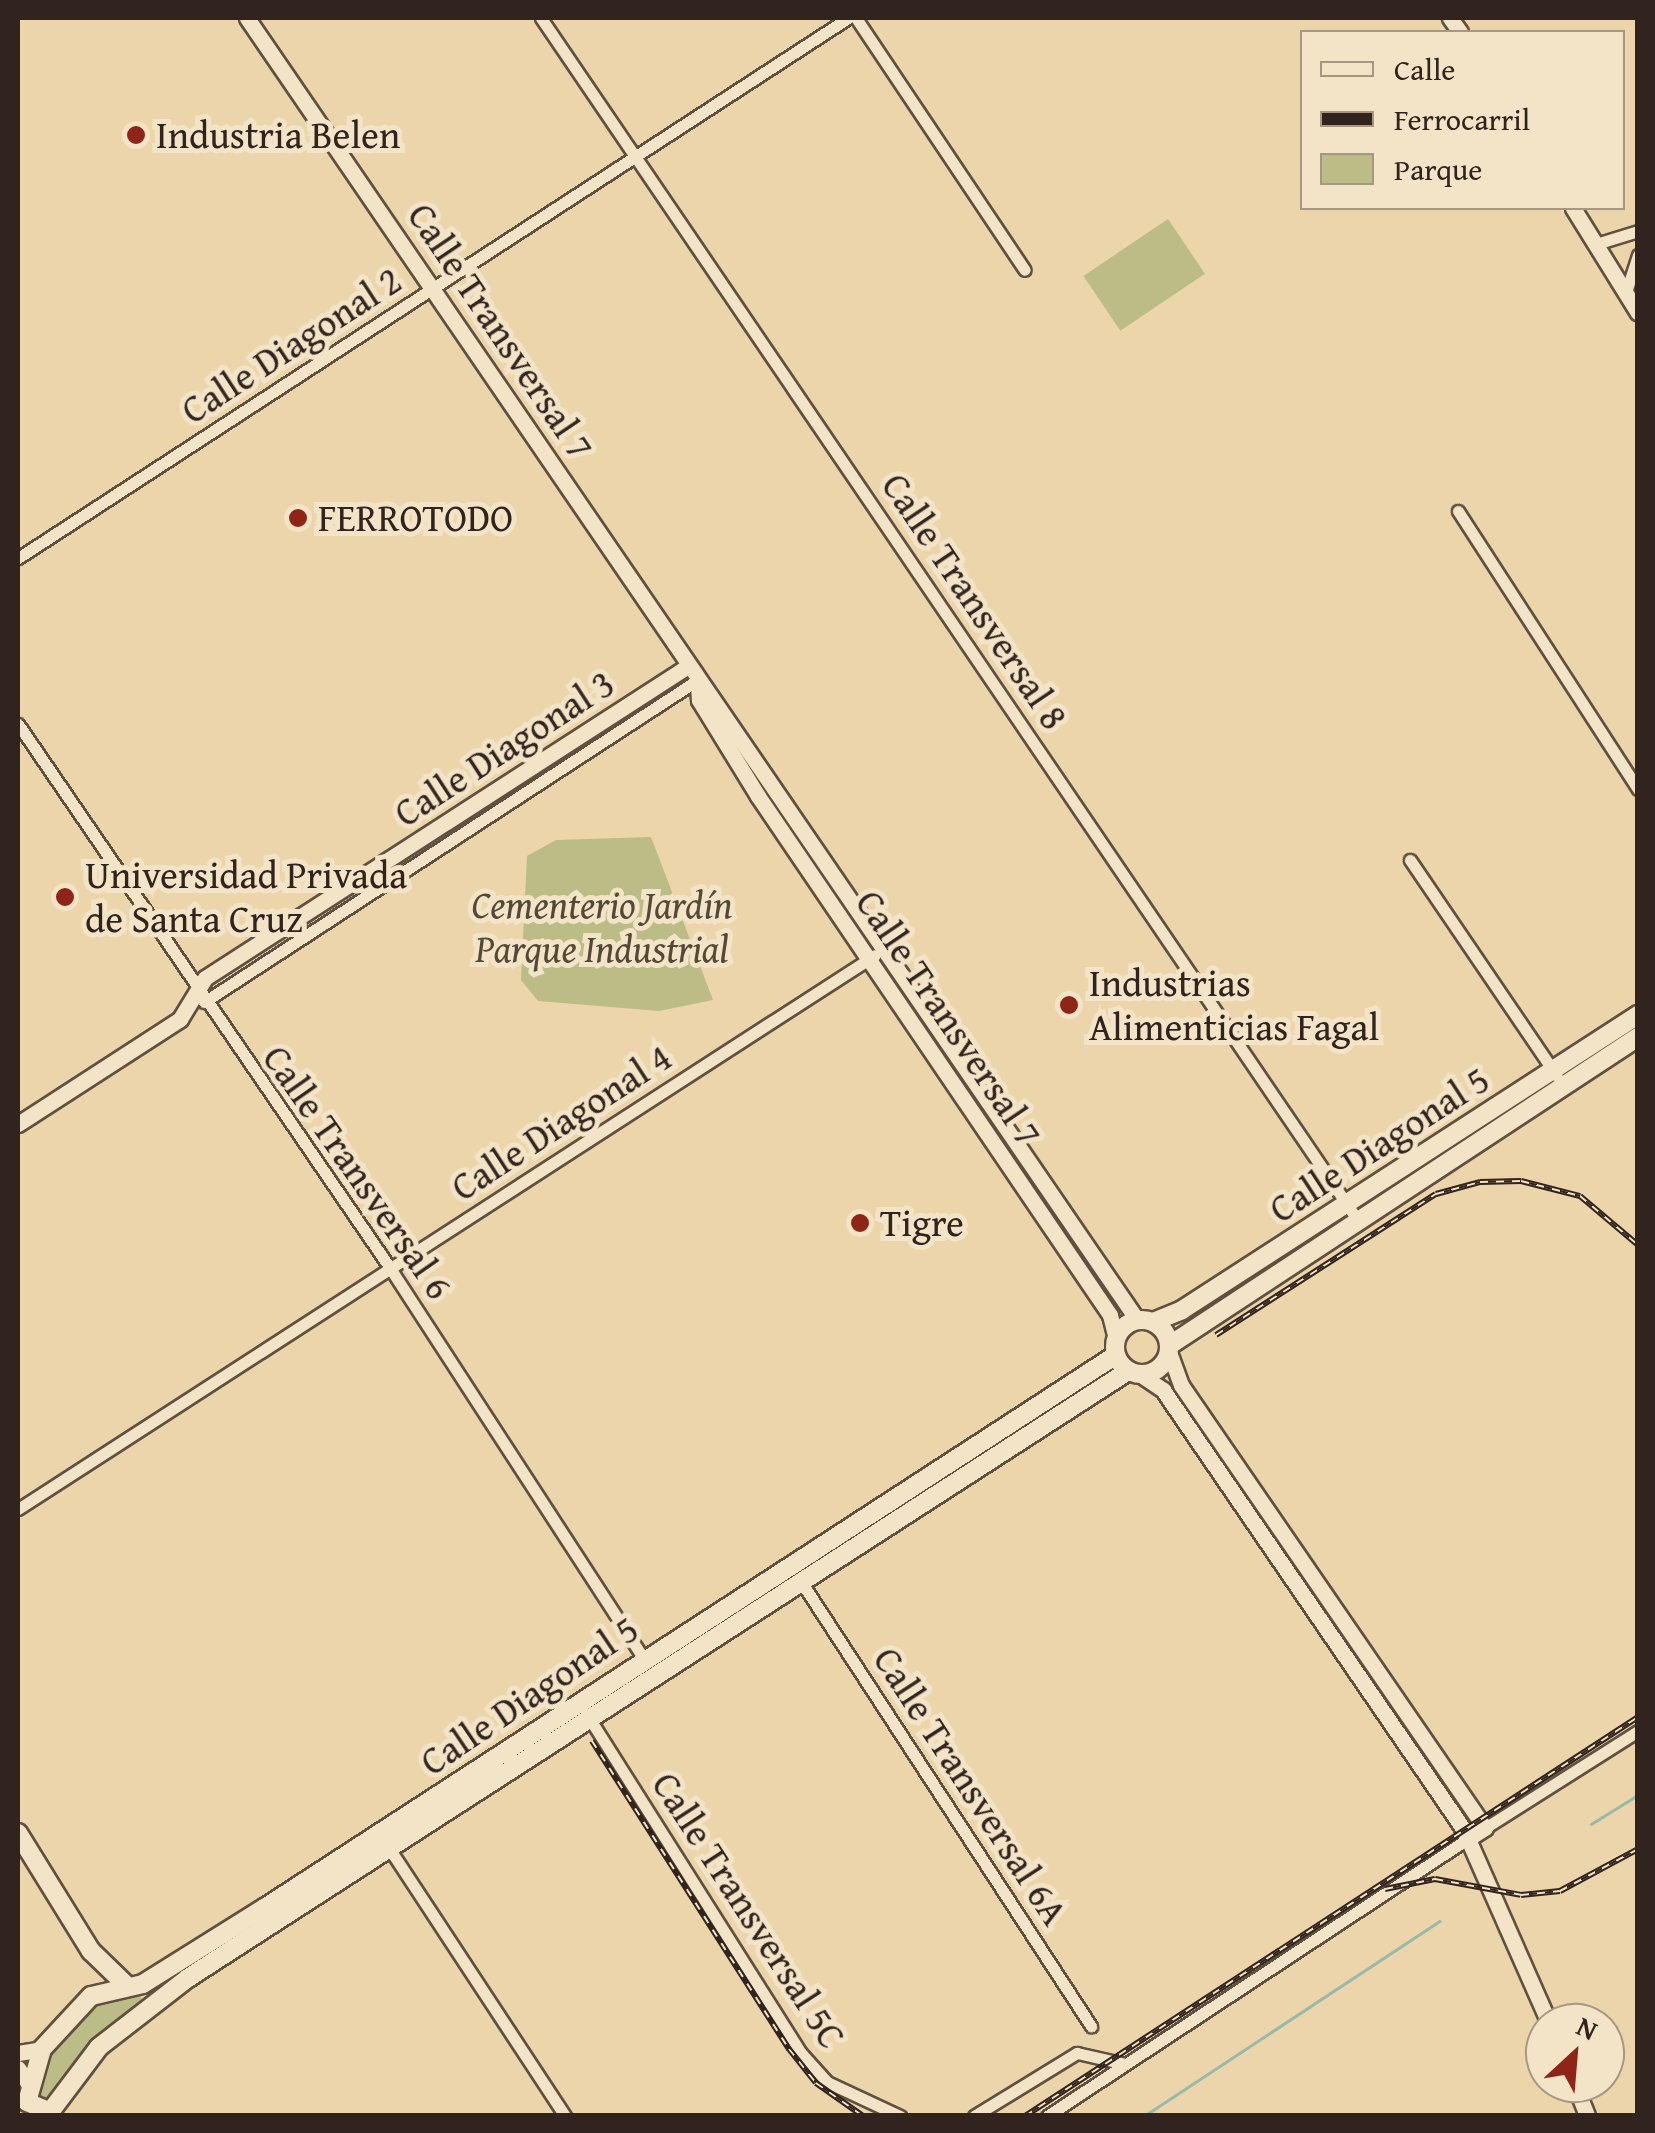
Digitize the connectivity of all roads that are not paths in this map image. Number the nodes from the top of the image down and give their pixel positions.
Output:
1 (247, 18) edge
2 (541, 18) edge
3 (848, 18) edge
4 (856, 18) edge
5 (637, 156) junction
6 (1574, 210) edge
7 (1638, 231) edge
8 (1596, 244) junction
9 (1638, 255) edge
10 (1025, 270) dead end
11 (433, 288) junction
12 (1626, 292) junction
13 (1638, 314) edge
14 (1458, 510) dead end
15 (18, 558) edge
16 (688, 666) junction
17 (697, 682) junction
18 (18, 724) edge
19 (1638, 790) edge
20 (1410, 860) dead end
21 (886, 948) junction
22 (870, 958) junction
23 (201, 999) junction
24 (1638, 1015) edge
25 (1638, 1037) edge
26 (1559, 1078) junction
27 (18, 1124) edge
28 (1054, 1199) junction
29 (1039, 1208) junction
30 (1352, 1211) junction
31 (390, 1268) junction
32 (1145, 1321) junction
33 (1116, 1347) junction
34 (1170, 1348) junction
35 (1135, 1373) junction
36 (1246, 1476) junction
37 (1229, 1487) junction
38 (18, 1509) edge
39 (855, 1520) junction
40 (866, 1539) junction
41 (800, 1580) junction
42 (1350, 1630) junction
43 (1333, 1642) junction
44 (644, 1658) junction
45 (583, 1708) junction
46 (1638, 1731) edge
47 (1434, 1754) junction
48 (499, 1765) junction
49 (1420, 1765) junction
50 (1485, 1828) junction
51 (18, 1833) edge
52 (1469, 1838) junction
53 (389, 1848) junction
54 (271, 1915) junction
55 (91, 1951) junction
56 (134, 1984) junction
57 (86, 2000) junction
58 (1541, 2003) edge
59 (149, 2007) junction
60 (1090, 2026) dead end
61 (42, 2050) junction
62 (18, 2053) edge
63 (1126, 2064) junction
64 (18, 2068) edge
65 (27, 2102) edge
66 (49, 2114) edge
67 (565, 2116) edge
68 (900, 2116) edge
69 (974, 2116) edge
70 (1047, 2116) edge

1 - 11 street, Calle Transversal 7
2 - 5 street, Calle Transversal 8
3 - 5 street, Calle Diagonal 2
4 - 10 street
5 - 11 street, Calle Diagonal 2
5 - 30 street, Calle Transversal 8
6 - 8 street
7 - 8 street
8 - 12 street
9 - 12 street
11 - 15 street, Calle Diagonal 2
11 - 16 street, Calle Transversal 7
12 - 13 street
14 - 19 street
16 - 17 street, Calle Transversal 7
16 - 23 street, Calle Diagonal 3
17 - 21 street, Calle Transversal 7
17 - 22 street, Calle Transversal 7
17 - 23 street
18 - 23 street, Calle Transversal 6
20 - 26 street
21 - 22 street, Calle Diagonal 4
21 - 28 street, Calle Transversal 7
22 - 29 street, Calle Transversal 7
22 - 31 street, Calle Diagonal 4
23 - 27 street, Calle Diagonal 3
23 - 31 street, Calle Transversal 6
24 - 26 main road, Calle Diagonal 5
25 - 26 main road, Calle Diagonal 5
26 - 30 main road, Calle Diagonal 5
28 - 29 street
28 - 32 street, Calle Transversal 7
29 - 33 street, Calle Transversal 7
30 - 32 main road, Calle Diagonal 5
30 - 34 main road, Calle Diagonal 5
31 - 38 street, Calle Diagonal 4
31 - 44 street, Calle Transversal 6
32 - 33 main road, Calle Diagonal 5
32 - 34 main road
33 - 35 main road
33 - 39 main road, Calle Diagonal 5
34 - 35 main road, Calle Diagonal 5
34 - 36 street
35 - 37 street
35 - 40 main road, Calle Diagonal 5
36 - 37 street
36 - 42 street
37 - 43 street
39 - 40 main road
39 - 44 main road, Calle Diagonal 5
40 - 41 main road, Calle Diagonal 5
41 - 45 main road, Calle Diagonal 5
41 - 60 street, Calle Transversal 6A
42 - 43 street
42 - 47 street
43 - 49 street
44 - 45 main road, Calle Diagonal 5
45 - 48 main road, Calle Diagonal 5
45 - 68 street, Calle Transversal 5C
46 - 50 street
47 - 49 street
47 - 50 street
48 - 53 main road, Calle Diagonal 5
48 - 54 main road, Calle Diagonal 5
49 - 52 street
50 - 52 street
51 - 55 main road
52 - 58 street
52 - 63 street
53 - 54 main road, Calle Diagonal 5
53 - 67 street
54 - 56 main road, Calle Diagonal 5
54 - 59 main road, Calle Diagonal 5
55 - 56 main road
55 - 57 main road
56 - 57 main road, Calle Diagonal 5
56 - 59 main road
57 - 61 main road, Calle Diagonal 5
59 - 66 main road, Calle Diagonal 5
61 - 62 street
61 - 65 main road, Calle Diagonal 5
63 - 69 street
63 - 70 street
64 - 65 street
65 - 66 main road

